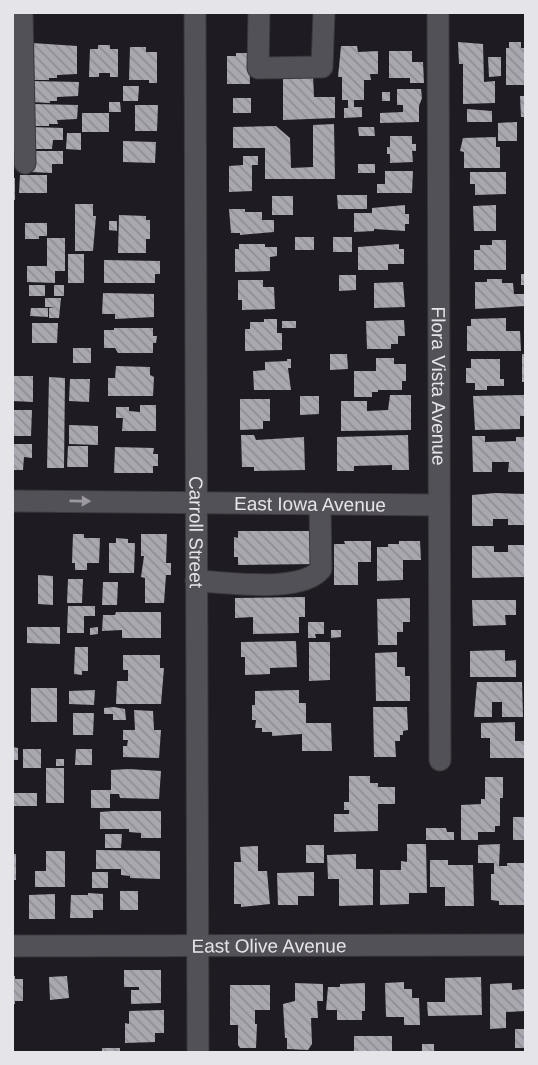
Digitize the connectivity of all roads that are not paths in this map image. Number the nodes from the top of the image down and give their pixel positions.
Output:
1 (22, 12) edge
2 (195, 12) edge
3 (259, 12) edge
4 (324, 12) edge
5 (438, 12) edge
6 (24, 163) dead end
7 (12, 500) edge
8 (196, 502) junction
9 (320, 503) junction
10 (439, 505) junction
11 (196, 581) junction
12 (440, 760) dead end
13 (12, 946) edge
14 (526, 946) edge
15 (197, 947) junction
16 (198, 1053) edge

1 - 6 street
2 - 8 street, Carroll Street
3 - 4 street
5 - 10 street, Flora Vista Avenue
7 -> 8 street, East Iowa Avenue
8 - 9 street, East Iowa Avenue
8 - 11 street, Carroll Street
9 - 10 street, East Iowa Avenue
9 - 11 street
10 - 12 street, Flora Vista Avenue
11 - 15 street, Carroll Street
13 - 15 street, East Olive Avenue
14 - 15 street, East Olive Avenue
15 - 16 street, Carroll Street

